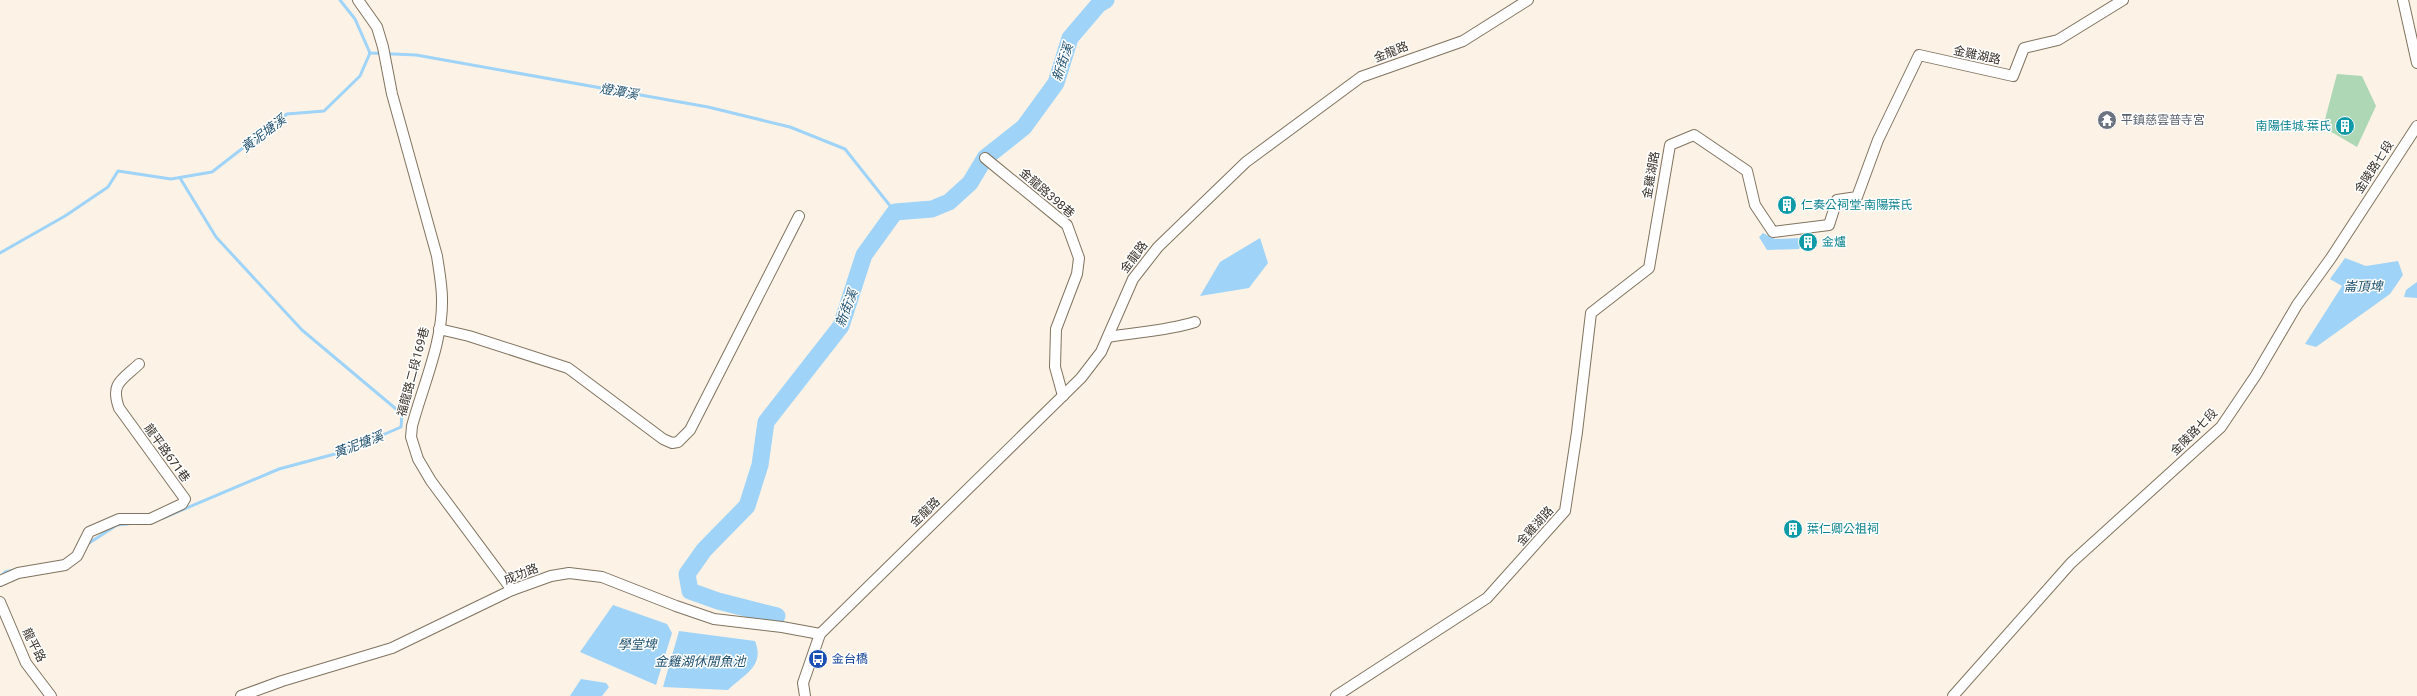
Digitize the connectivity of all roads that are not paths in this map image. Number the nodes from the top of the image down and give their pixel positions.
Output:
1 (358, 0) edge
2 (1528, 0) edge
3 (2123, 0) edge
4 (2403, 0) edge
5 (2417, 63) edge
6 (2417, 126) edge
7 (986, 158) dead end
8 (799, 216) dead end
9 (1195, 322) dead end
10 (439, 329) junction
11 (1108, 337) junction
12 (139, 364) dead end
13 (1063, 396) junction
14 (0, 581) edge
15 (512, 590) junction
16 (0, 602) edge
17 (820, 634) junction
18 (51, 696) edge
19 (241, 696) edge
20 (806, 696) edge
21 (1336, 696) edge
22 (1953, 696) edge

1 - 10 street, 福龍路二段169巷
2 - 11 street, 金龍路
3 - 21 street, 金雞湖路
4 - 5 street
6 - 22 street, 金陵路七段
7 - 13 street, 金龍路398巷
8 - 10 street
9 - 11 street
10 - 15 street, 福龍路二段169巷
11 - 13 street, 金龍路
12 - 14 street, 龍平路671巷
13 - 17 street, 金龍路
15 - 17 street, 成功路
15 - 19 street, 成功路
16 - 18 street, 龍平路
17 - 20 street

